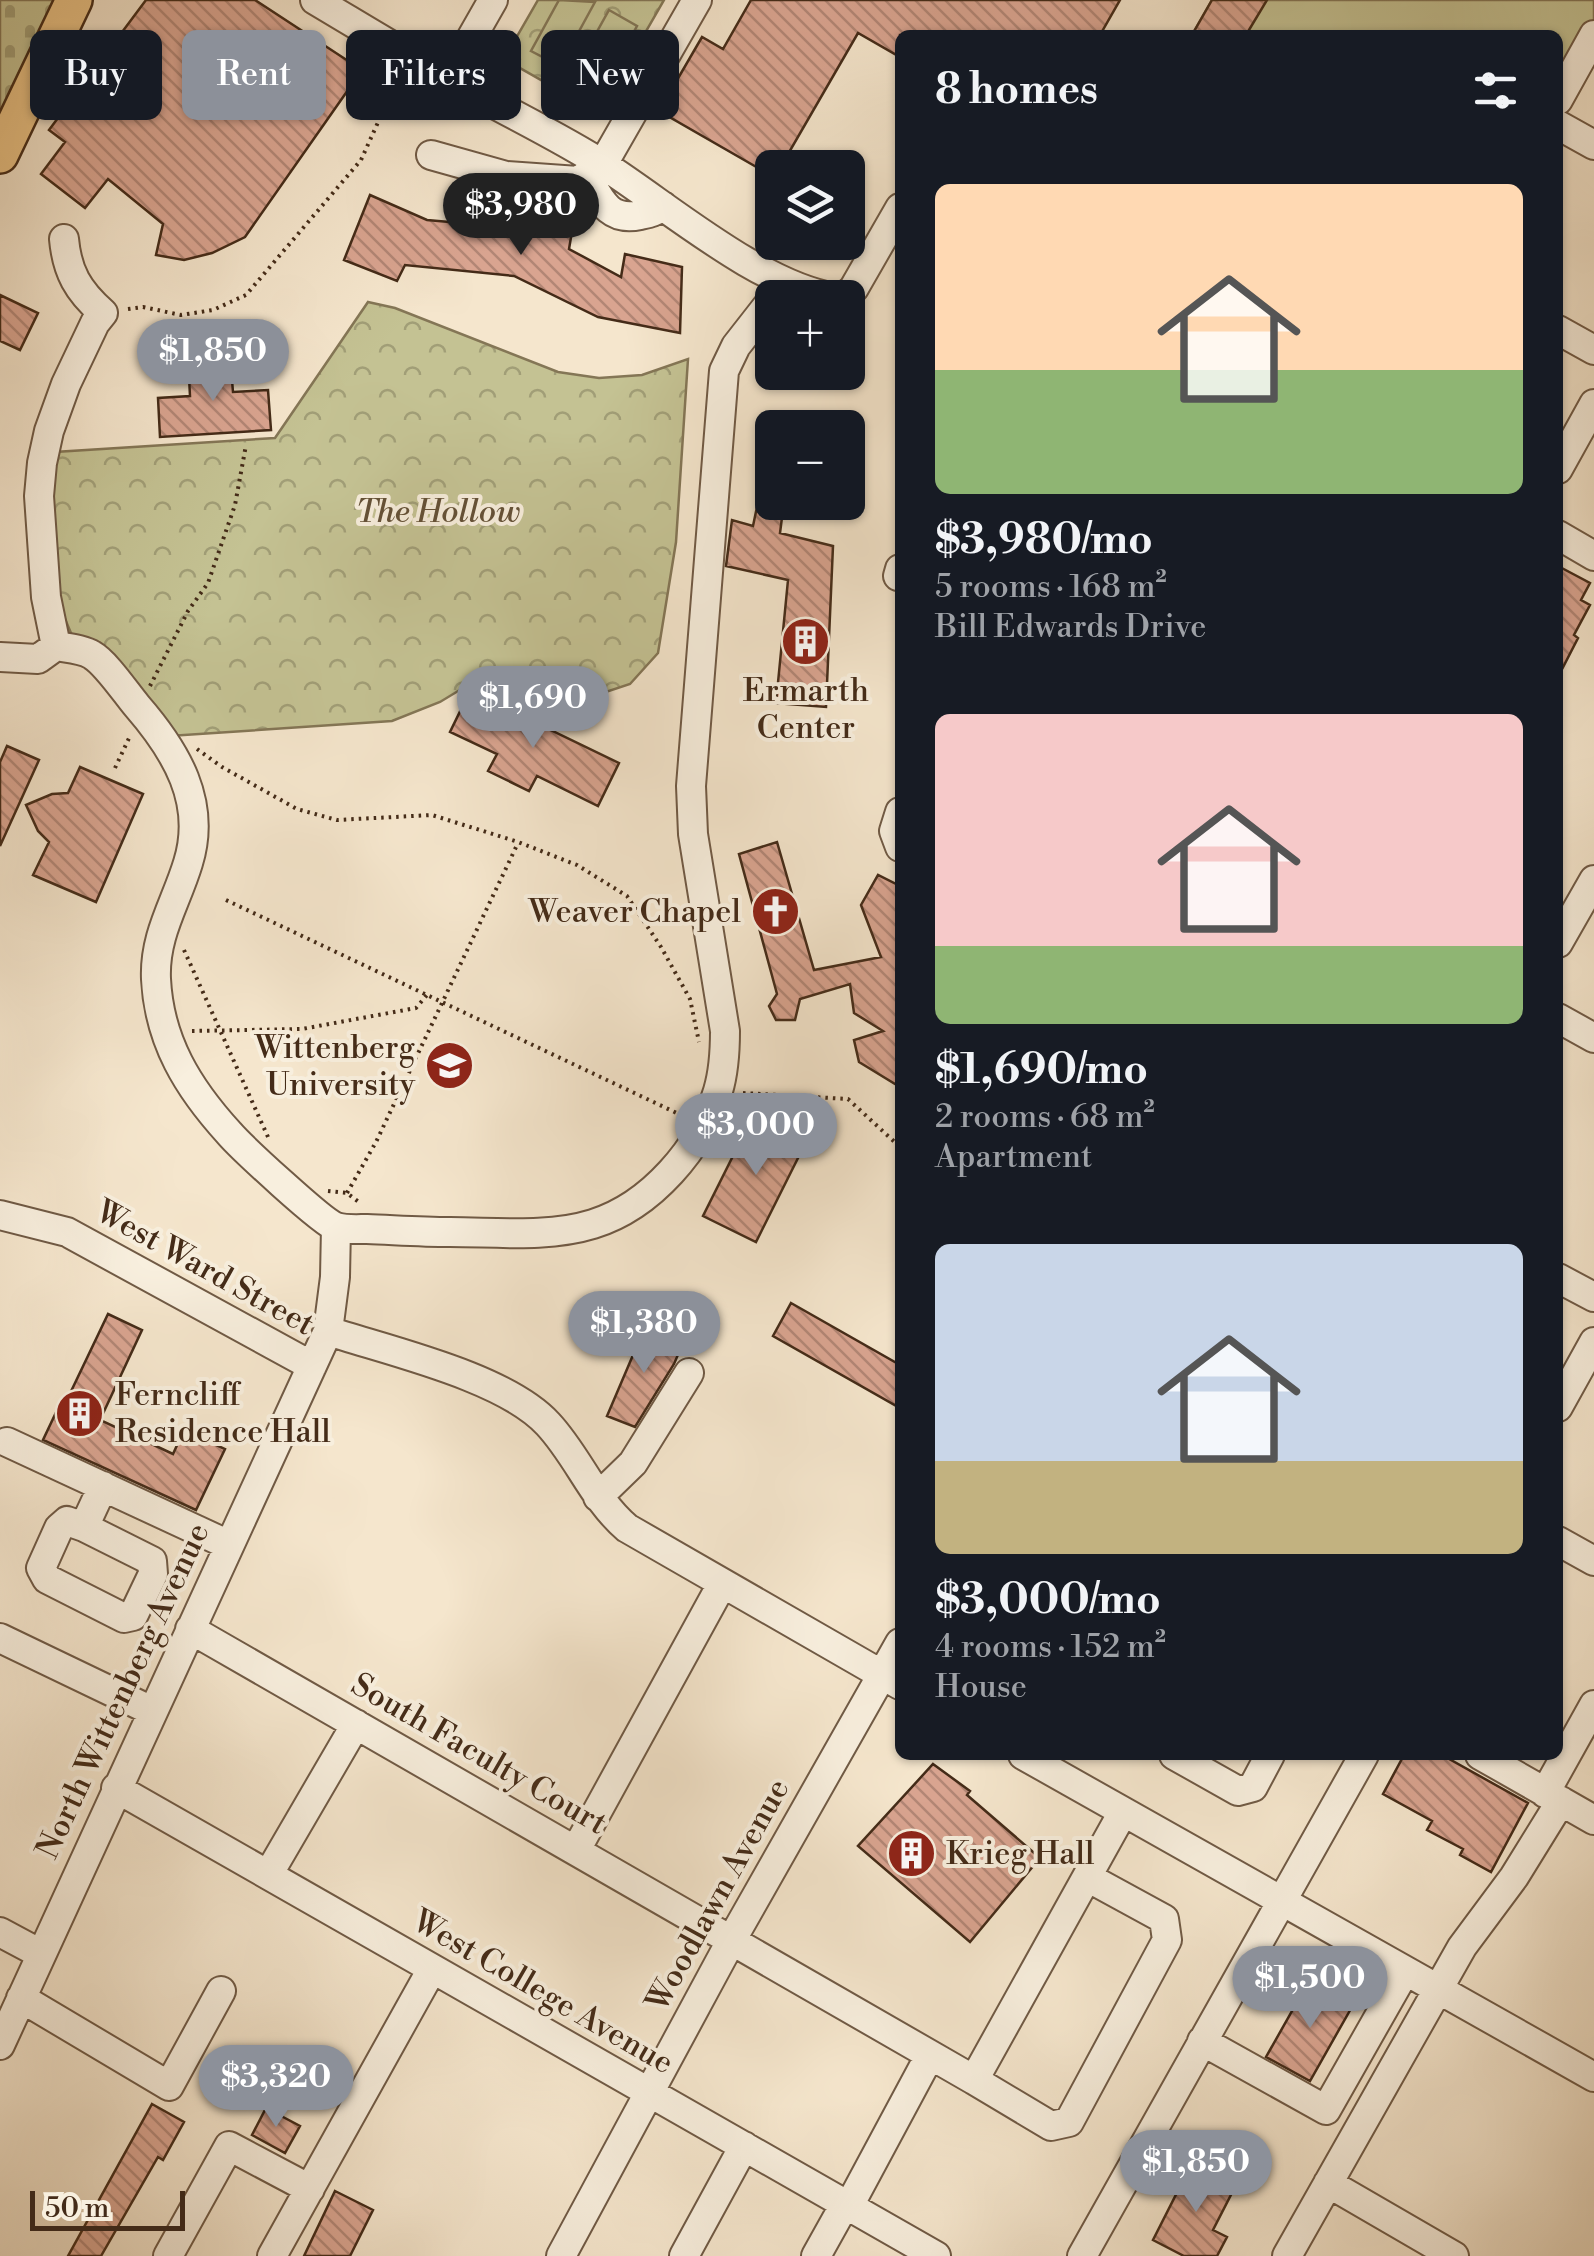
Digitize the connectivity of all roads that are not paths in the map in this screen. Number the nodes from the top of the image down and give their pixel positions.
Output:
1 (74, 0) edge
2 (315, 0) edge
3 (493, 0) edge
4 (697, 0) edge
5 (365, 30) edge
6 (476, 30) edge
7 (1594, 35) edge
8 (1563, 91) edge
9 (514, 120) edge
10 (1563, 128) edge
11 (1594, 146) edge
12 (0, 154) edge
13 (431, 155) dead end
14 (594, 170) junction
15 (64, 239) dead end
16 (890, 247) edge
17 (760, 280) edge
18 (861, 280) edge
19 (755, 322) edge
20 (1563, 333) edge
21 (1594, 350) edge
22 (1594, 404) edge
23 (1563, 461) edge
24 (1563, 538) edge
25 (1594, 556) edge
26 (56, 646) junction
27 (0, 656) edge
28 (1594, 880) edge
29 (1563, 933) edge
30 (1563, 1021) edge
31 (1594, 1038) edge
32 (0, 1215) edge
33 (336, 1228) junction
34 (1563, 1281) edge
35 (1594, 1297) edge
36 (328, 1331) junction
37 (1594, 1342) edge
38 (312, 1366) junction
39 (689, 1374) dead end
40 (1563, 1398) edge
41 (7, 1442) dead end
42 (103, 1486) junction
43 (598, 1497) junction
44 (84, 1528) dead end
45 (229, 1544) junction
46 (1563, 1544) edge
47 (1594, 1562) edge
48 (722, 1584) junction
49 (190, 1628) junction
50 (0, 1638) edge
51 (891, 1680) edge
52 (1594, 1705) edge
53 (152, 1711) junction
54 (356, 1724) junction
55 (1032, 1760) edge
56 (1183, 1760) edge
57 (1268, 1760) edge
58 (1361, 1760) edge
59 (1489, 1760) edge
60 (116, 1788) junction
61 (1553, 1797) junction
62 (1123, 1812) junction
63 (1594, 1820) edge
64 (576, 1850) junction
65 (268, 1875) junction
66 (1087, 1877) junction
67 (1281, 1902) junction
68 (0, 1932) edge
69 (732, 1941) junction
70 (41, 1954) junction
71 (432, 1969) junction
72 (1405, 1972) junction
73 (220, 1990) dead end
74 (1437, 1990) junction
75 (21, 1998) junction
76 (1202, 2040) junction
77 (0, 2045) edge
78 (930, 2055) junction
79 (1594, 2078) edge
80 (974, 2080) junction
81 (649, 2092) junction
82 (744, 2146) junction
83 (1328, 2183) junction
84 (310, 2189) junction
85 (847, 2205) junction
86 (168, 2256) edge
87 (272, 2256) edge
88 (562, 2256) edge
89 (684, 2256) edge
90 (816, 2256) edge
91 (936, 2256) edge
92 (1082, 2256) edge
93 (1287, 2256) edge
94 (1454, 2256) edge

1 - 12 main road
2 - 5 street
3 - 6 street
4 - 14 street
7 - 8 street
9 - 14 street
10 - 11 street
13 - 14 street
14 - 17 street
15 - 26 street
16 - 18 street
19 - 33 street
20 - 21 street
22 - 23 street
24 - 25 street
26 - 27 street
26 - 33 street
28 - 29 street
30 - 31 street
32 - 38 street, West Ward Street
33 - 36 street
34 - 35 street
36 - 38 street, West Ward Street
36 - 43 street, West Ward Street
37 - 40 street
38 - 45 street, North Wittenberg Avenue
39 - 43 street
41 - 42 street
42 - 44 street
42 - 45 street
43 - 48 street, West Ward Street
45 - 49 street, North Wittenberg Avenue
46 - 47 street
48 - 51 street, West Ward Street
48 - 64 street
49 - 53 street, North Wittenberg Avenue
49 - 54 street, South Faculty Court
50 - 53 street
51 - 69 street, Woodlawn Avenue
52 - 61 street
53 - 60 street, North Wittenberg Avenue
54 - 64 street, South Faculty Court
54 - 65 street
55 - 62 street
56 - 57 street
58 - 67 street
59 - 61 street
60 - 65 street, West College Avenue
60 - 70 street, North Wittenberg Avenue
61 - 63 street
61 - 74 street
62 - 66 street
62 - 67 street
64 - 69 street, South Faculty Court
65 - 71 street, West College Avenue
66 - 80 street
66 - 80 street, South Faculty Court
67 - 72 street
67 - 76 street
68 - 70 street
69 - 78 street, South Faculty Court
69 - 81 street, Woodlawn Avenue
70 - 75 street, North Wittenberg Avenue
71 - 81 street, West College Avenue
71 - 84 street
72 - 74 street
72 - 76 street
73 - 75 street
74 - 79 street
74 - 83 street
75 - 77 street, North Wittenberg Avenue
76 - 92 street
78 - 80 street, South Faculty Court
78 - 85 street
81 - 82 street, West College Avenue
81 - 88 street, Woodlawn Avenue
82 - 85 street, West College Avenue
82 - 89 street
83 - 93 street
83 - 94 street
84 - 86 street
84 - 87 street
85 - 90 street
85 - 91 street, West College Avenue

